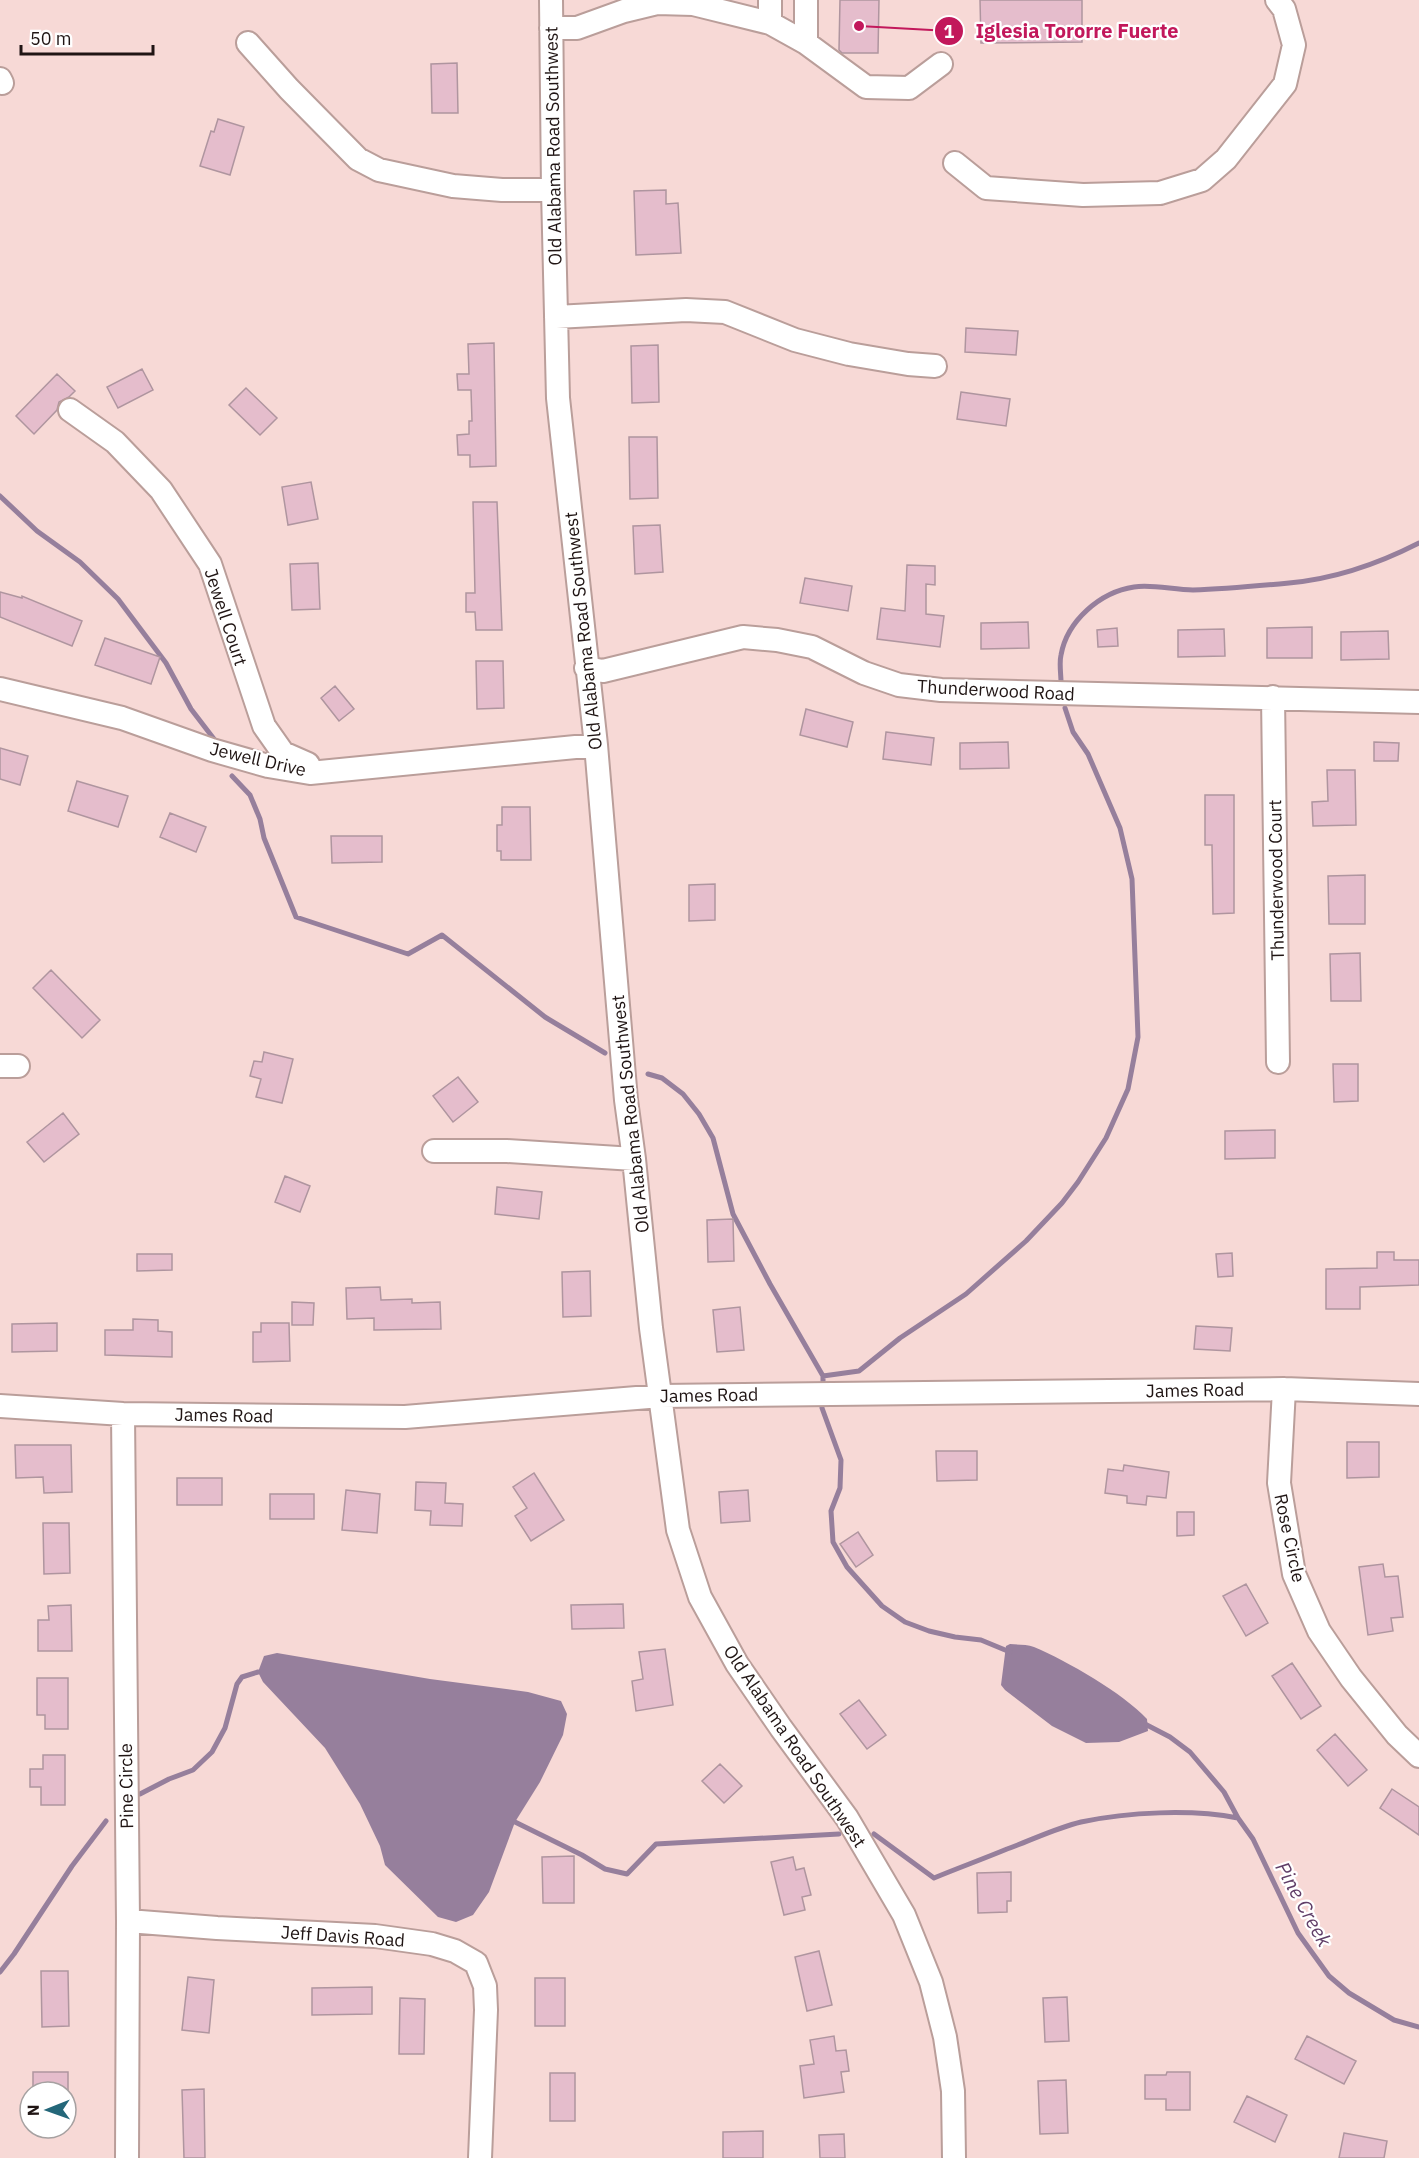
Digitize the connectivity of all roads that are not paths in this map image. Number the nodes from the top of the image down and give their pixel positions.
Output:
1 (551, 0) edge
2 (770, 0) edge
3 (806, 0) edge
4 (1277, 0) edge
5 (770, 23) junction
6 (551, 28) junction
7 (248, 43) dead end
8 (806, 43) junction
9 (941, 64) dead end
10 (955, 163) dead end
11 (553, 190) junction
12 (556, 317) junction
13 (935, 366) dead end
14 (70, 410) dead end
15 (586, 668) junction
16 (0, 689) edge
17 (1273, 697) junction
18 (1419, 702) edge
19 (596, 745) junction
20 (325, 771) junction
21 (1278, 1062) dead end
22 (434, 1151) dead end
23 (634, 1159) junction
24 (1284, 1389) junction
25 (1419, 1394) edge
26 (662, 1395) junction
27 (0, 1406) edge
28 (123, 1414) junction
29 (1419, 1756) edge
30 (128, 1921) junction
31 (127, 2158) edge
32 (480, 2158) edge
33 (954, 2158) edge

1 - 6 street, Old Alabama Road Southwest
2 - 5 street
3 - 8 street
4 - 10 street
5 - 6 street
5 - 8 street
6 - 11 street, Old Alabama Road Southwest
7 - 11 street
8 - 9 street
11 - 12 street, Old Alabama Road Southwest
12 - 13 street
12 - 15 street, Old Alabama Road Southwest
14 - 20 street, Jewell Court
15 - 17 street, Thunderwood Road
15 - 19 street, Old Alabama Road Southwest
16 - 20 street, Jewell Drive
17 - 18 street, Thunderwood Road
17 - 21 street, Thunderwood Court
19 - 20 street, Jewell Drive
19 - 23 street, Old Alabama Road Southwest
22 - 23 street
23 - 26 street, Old Alabama Road Southwest
24 - 25 street, James Road
24 - 26 street, James Road
24 - 29 street, Rose Circle
26 - 28 street, James Road
26 - 33 street, Old Alabama Road Southwest
27 - 28 street, James Road
28 - 30 street, Pine Circle
30 - 31 street, Pine Circle
30 - 32 street, Jeff Davis Road

